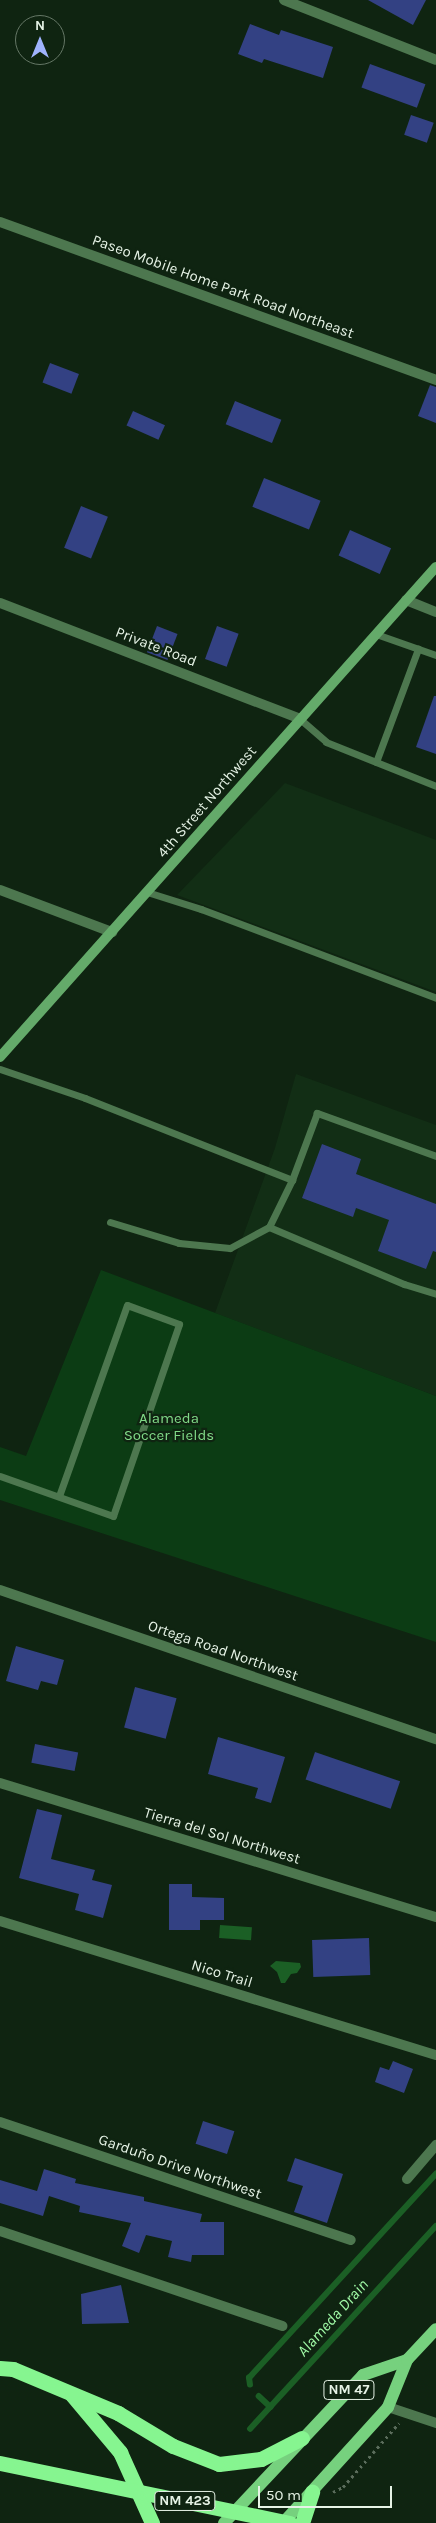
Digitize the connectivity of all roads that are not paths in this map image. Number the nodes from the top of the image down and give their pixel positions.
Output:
1 (284, 0) edge
2 (436, 60) edge
3 (0, 222) edge
4 (436, 380) edge
5 (436, 567) edge
6 (406, 600) junction
7 (0, 604) edge
8 (436, 612) edge
9 (376, 634) junction
10 (418, 648) junction
11 (436, 655) edge
12 (300, 719) junction
13 (376, 762) junction
14 (436, 786) edge
15 (0, 890) edge
16 (147, 892) junction
17 (112, 932) junction
18 (436, 998) edge
19 (0, 1057) edge
20 (0, 1069) edge
21 (436, 1156) edge
22 (292, 1180) junction
23 (110, 1222) dead end
24 (269, 1228) junction
25 (436, 1294) edge
26 (0, 1476) edge
27 (59, 1496) junction
28 (0, 1590) edge
29 (436, 1739) edge
30 (0, 1783) edge
31 (436, 1917) edge
32 (0, 1922) edge
33 (436, 2055) edge
34 (0, 2122) edge
35 (436, 2145) edge
36 (407, 2179) dead end
37 (0, 2231) edge
38 (351, 2240) dead end
39 (282, 2326) dead end
40 (436, 2329) edge
41 (407, 2360) junction
42 (0, 2368) edge
43 (70, 2392) junction
44 (388, 2407) junction
45 (436, 2423) edge
46 (302, 2438) junction
47 (0, 2463) edge
48 (312, 2492) junction
49 (152, 2523) edge
50 (224, 2523) edge
51 (283, 2523) edge
52 (290, 2523) edge
53 (302, 2523) edge

1 - 2 street
3 - 4 street, Paseo Mobile Home Park Road Northeast
5 - 6 main road, 4th Street Northwest
6 - 8 street
6 - 9 main road, 4th Street Northwest
7 - 12 street, Private Road
9 - 10 lane
9 - 12 main road, 4th Street Northwest
10 - 11 lane
10 - 13 lane
12 - 13 lane
12 - 16 main road, 4th Street Northwest
13 - 14 lane
15 - 17 street
16 - 17 main road, 4th Street Northwest
16 - 18 lane
17 - 19 main road, 4th Street Northwest
20 - 22 lane
21 - 22 lane
22 - 24 lane
23 - 24 lane
24 - 25 lane
26 - 27 lane
27 - 27 lane
28 - 29 street, Ortega Road Northwest
30 - 31 street, Tierra del Sol Northwest
32 - 33 street, Nico Trail
34 - 38 street, Garduño Drive Northwest
35 - 36 street
37 - 39 street
40 - 41 main road, NM 47
41 - 44 main road, NM 47
41 - 46 main road, NM 47
42 - 43 highway
43 - 46 highway
43 - 49 highway
44 - 45 street
44 - 48 main road, NM 47
46 - 50 main road, NM 47
47 - 52 highway, NM 423
48 - 51 main road, NM 47
48 - 53 highway

